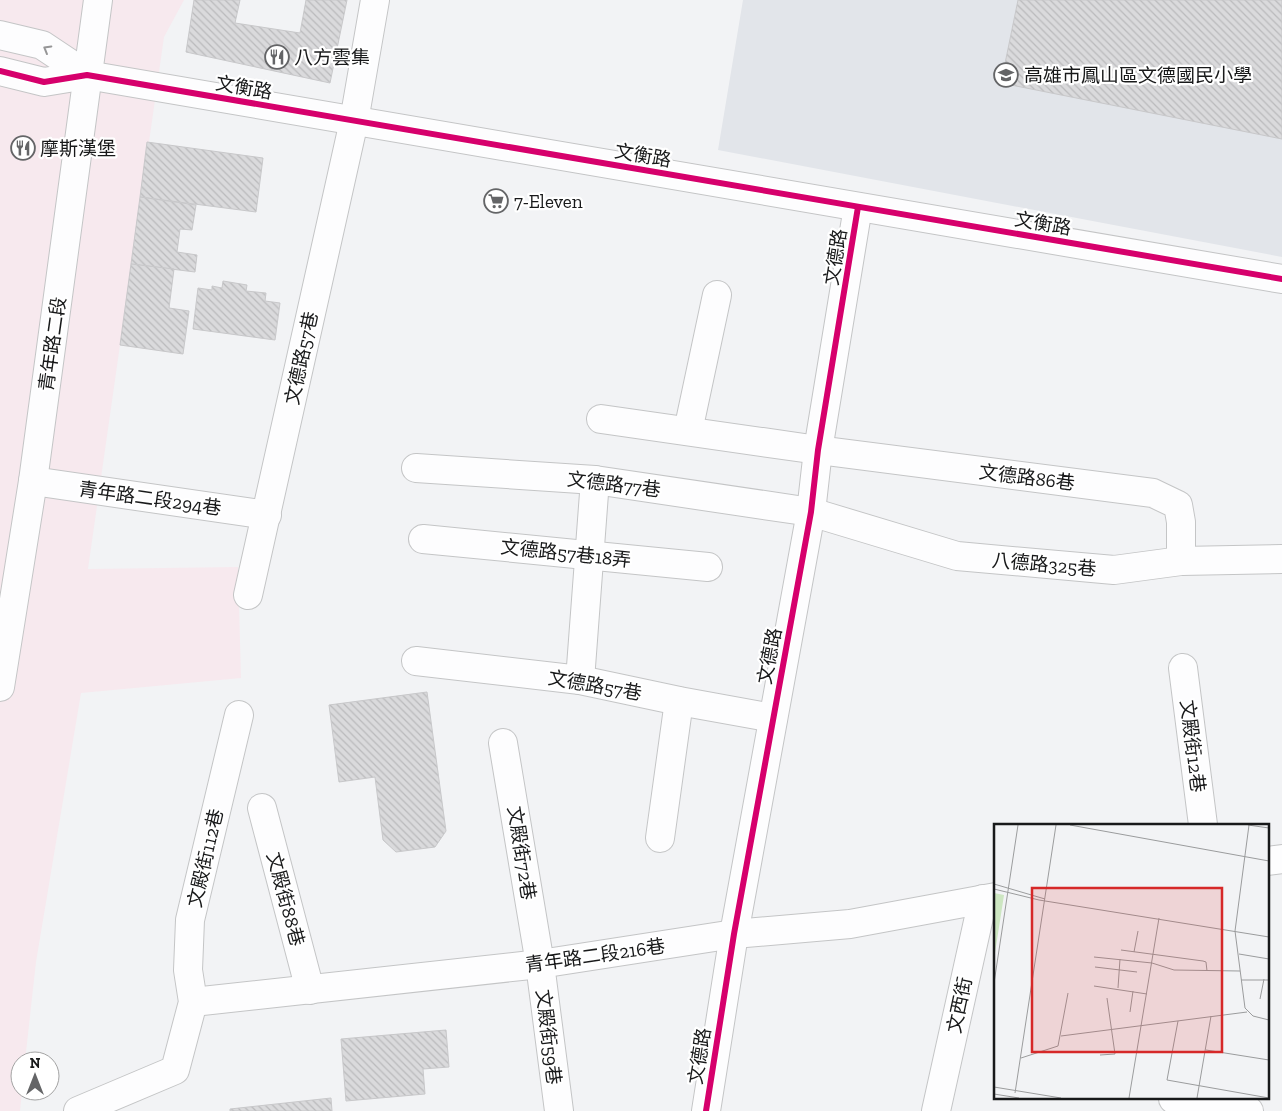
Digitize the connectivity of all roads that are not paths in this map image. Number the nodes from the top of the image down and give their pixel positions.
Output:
1 (98, 0) edge
2 (375, 0) edge
3 (0, 35) edge
4 (0, 71) edge
5 (88, 76) junction
6 (354, 121) junction
7 (858, 207) junction
8 (1282, 279) edge
9 (717, 295) dead end
10 (601, 419) dead end
11 (688, 431) junction
12 (818, 450) junction
13 (416, 468) dead end
14 (595, 480) junction
15 (33, 481) junction
16 (811, 512) junction
17 (267, 515) junction
18 (423, 539) dead end
19 (589, 556) junction
20 (1282, 559) edge
21 (1181, 561) junction
22 (708, 567) dead end
23 (248, 595) dead end
24 (416, 661) dead end
25 (1182, 668) dead end
26 (580, 680) junction
27 (0, 687) edge
28 (679, 701) junction
29 (239, 715) dead end
30 (773, 718) junction
31 (503, 743) dead end
32 (262, 808) dead end
33 (1203, 824) edge
34 (660, 838) dead end
35 (989, 898) edge
36 (734, 934) junction
37 (540, 964) junction
38 (310, 990) junction
39 (193, 1002) junction
40 (1173, 1102) edge
41 (78, 1111) edge
42 (559, 1111) edge
43 (706, 1111) edge
44 (936, 1111) edge
45 (1249, 1111) edge

1 - 5 street, 青年路二段
2 - 6 street, 文德路57巷
5 -> 3 street, 文衡路
4 - 5 street, 文衡路
5 - 6 street, 文衡路
5 - 15 street, 青年路二段
6 - 7 street, 文衡路
6 - 17 street, 文德路57巷
7 - 8 street, 文衡路
7 - 12 street, 文德路
9 - 11 street
10 - 11 street
11 - 12 street
12 - 16 street, 文德路
12 - 21 street, 文德路86巷
13 - 14 street, 文德路77巷
14 - 16 street, 文德路77巷
14 - 19 street
15 - 17 street, 青年路二段294巷
15 - 27 street, 青年路二段
16 - 21 street, 八德路325巷
16 - 30 street, 文德路
17 - 23 street, 文德路57巷
18 - 19 street, 文德路57巷18弄
19 - 22 street, 文德路57巷18弄
19 - 26 street
20 - 21 street, 八德路325巷
24 - 26 street, 文德路57巷
25 - 33 street, 文殿街12巷
26 - 28 street, 文德路57巷
28 - 30 street, 文德路57巷
28 - 34 street
29 - 39 street, 文殿街112巷
30 - 36 street, 文德路
31 - 37 street, 文殿街72巷
32 - 38 street, 文殿街88巷
35 - 36 street, 青年路二段216巷
35 - 44 street, 文西街
36 - 37 street, 青年路二段216巷
36 - 43 street, 文德路
37 - 38 street, 青年路二段216巷
37 - 42 street, 文殿街59巷
38 - 39 street, 青年路二段216巷
39 - 41 street
40 - 45 street

